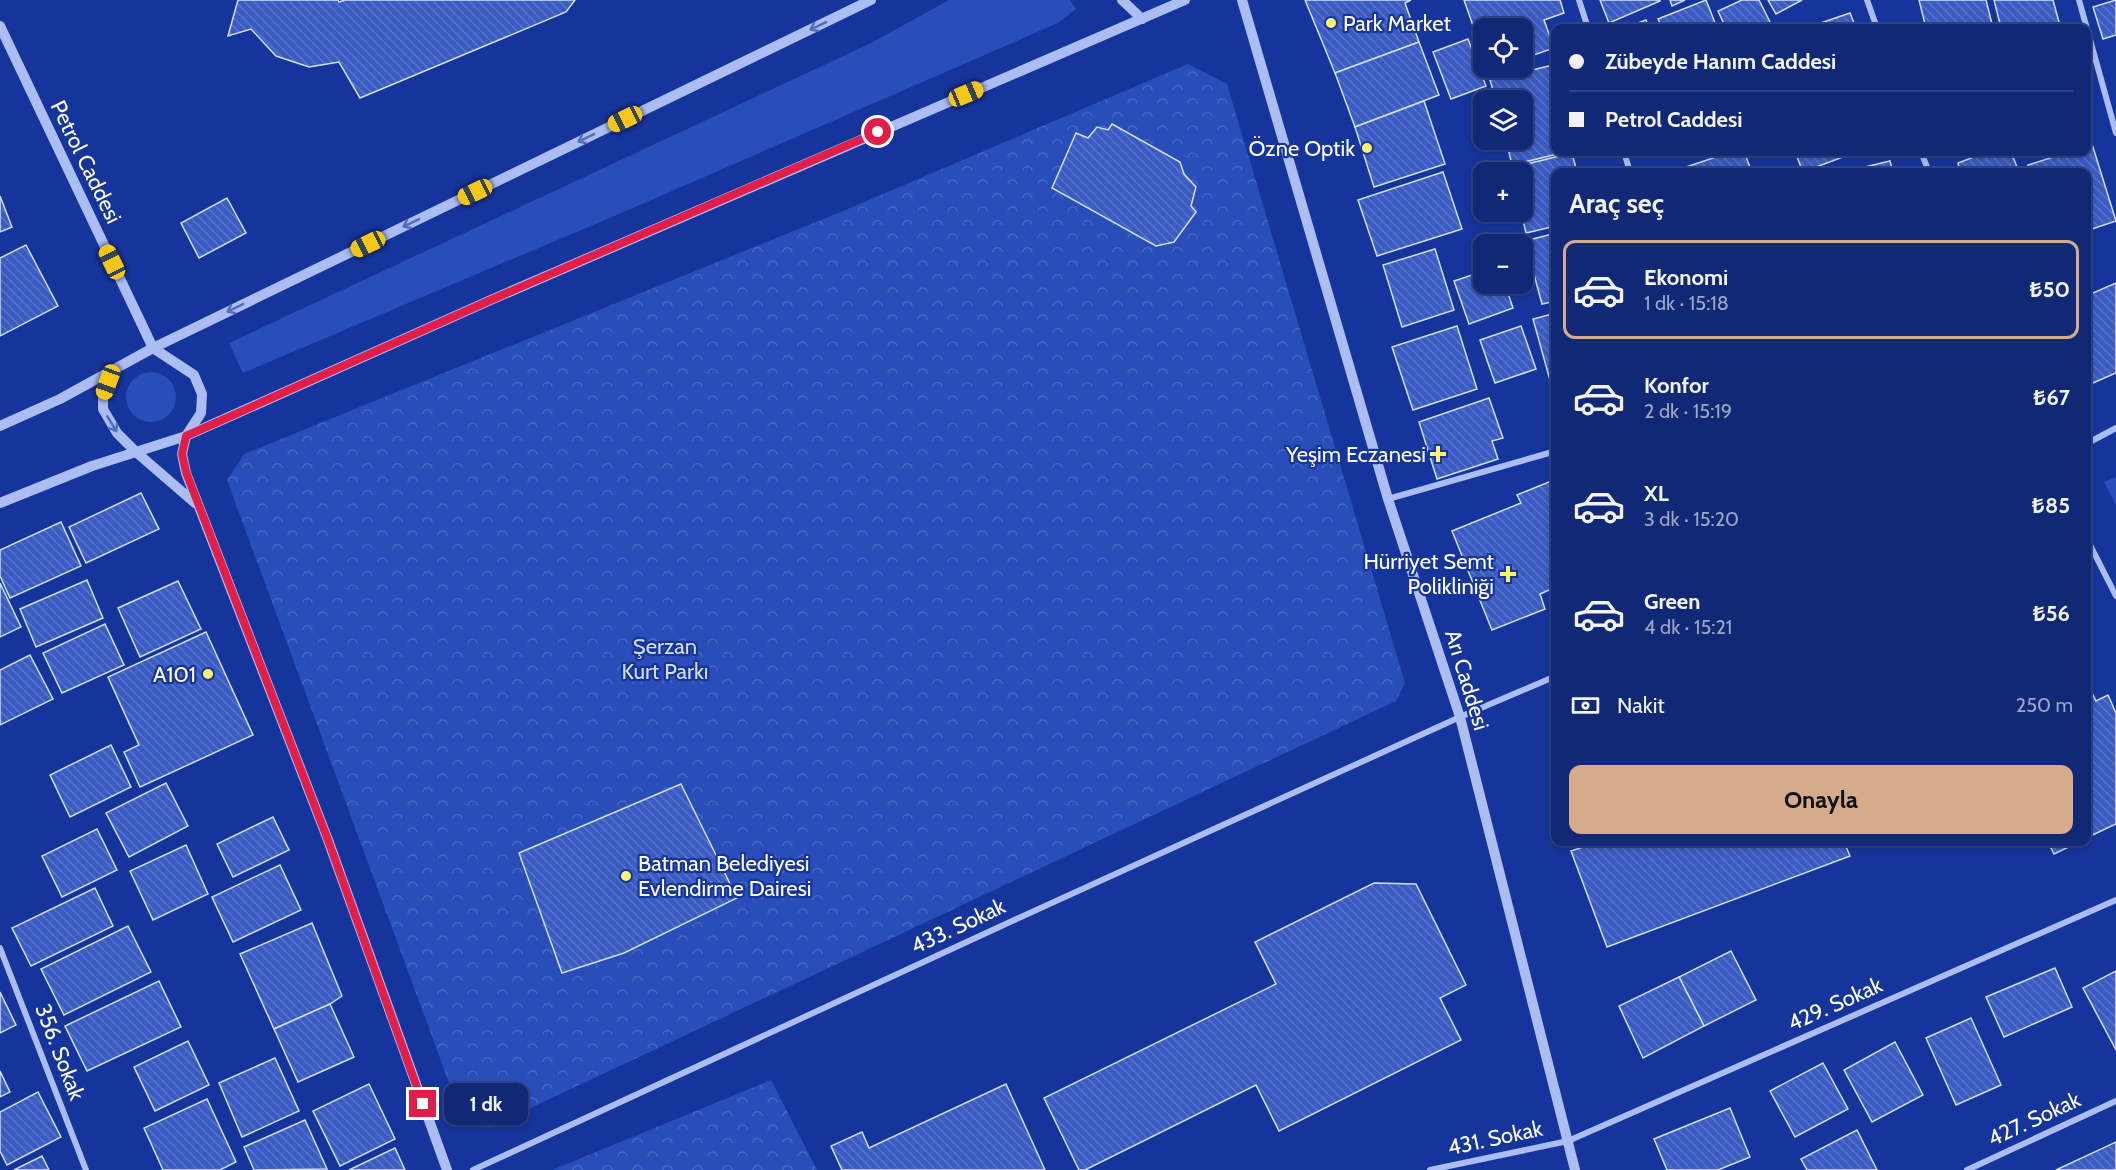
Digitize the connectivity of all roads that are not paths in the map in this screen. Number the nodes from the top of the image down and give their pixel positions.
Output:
1 (871, 0) edge
2 (1122, 0) edge
3 (1185, 0) edge
4 (1242, 0) edge
5 (1579, 0) edge
6 (1867, 0) edge
7 (2079, 0) edge
8 (1142, 18) junction
9 (1587, 24) edge
10 (1876, 24) edge
11 (2086, 24) edge
12 (0, 26) edge
13 (2091, 43) edge
14 (2116, 133) edge
15 (153, 348) junction
16 (112, 370) junction
17 (0, 426) edge
18 (2116, 428) edge
19 (186, 436) junction
20 (2091, 441) edge
21 (136, 452) junction
22 (1551, 452) edge
23 (1388, 499) junction
24 (0, 503) edge
25 (198, 505) junction
26 (2091, 547) edge
27 (2116, 596) edge
28 (1551, 678) edge
29 (1460, 717) junction
30 (2116, 900) edge
31 (0, 948) edge
32 (2116, 1101) edge
33 (1568, 1142) junction
34 (86, 1170) edge
35 (447, 1170) edge
36 (473, 1170) edge
37 (1430, 1170) edge
38 (1575, 1170) edge
39 (1967, 1170) edge

1 -> 15 street
2 - 8 street
3 - 8 street
4 - 23 street, Arı Caddesi
5 - 9 street
6 - 10 street
7 - 11 street
8 - 19 street
12 - 15 street, Petrol Caddesi
13 - 14 street
15 - 16 street
15 - 19 street
16 - 17 street
16 -> 21 street
18 - 20 street
19 - 21 street
19 - 25 street
21 - 24 street
21 - 25 street
22 - 23 street
23 - 29 street, Arı Caddesi
25 - 35 street
26 - 27 street
28 - 29 street, 433. Sokak
29 - 33 street, Arı Caddesi
29 - 36 street, 433. Sokak
30 - 33 street, 429. Sokak
31 - 34 street, 356. Sokak
32 - 39 street, 427. Sokak
33 - 37 street, 431. Sokak
33 - 38 street, Arı Caddesi

